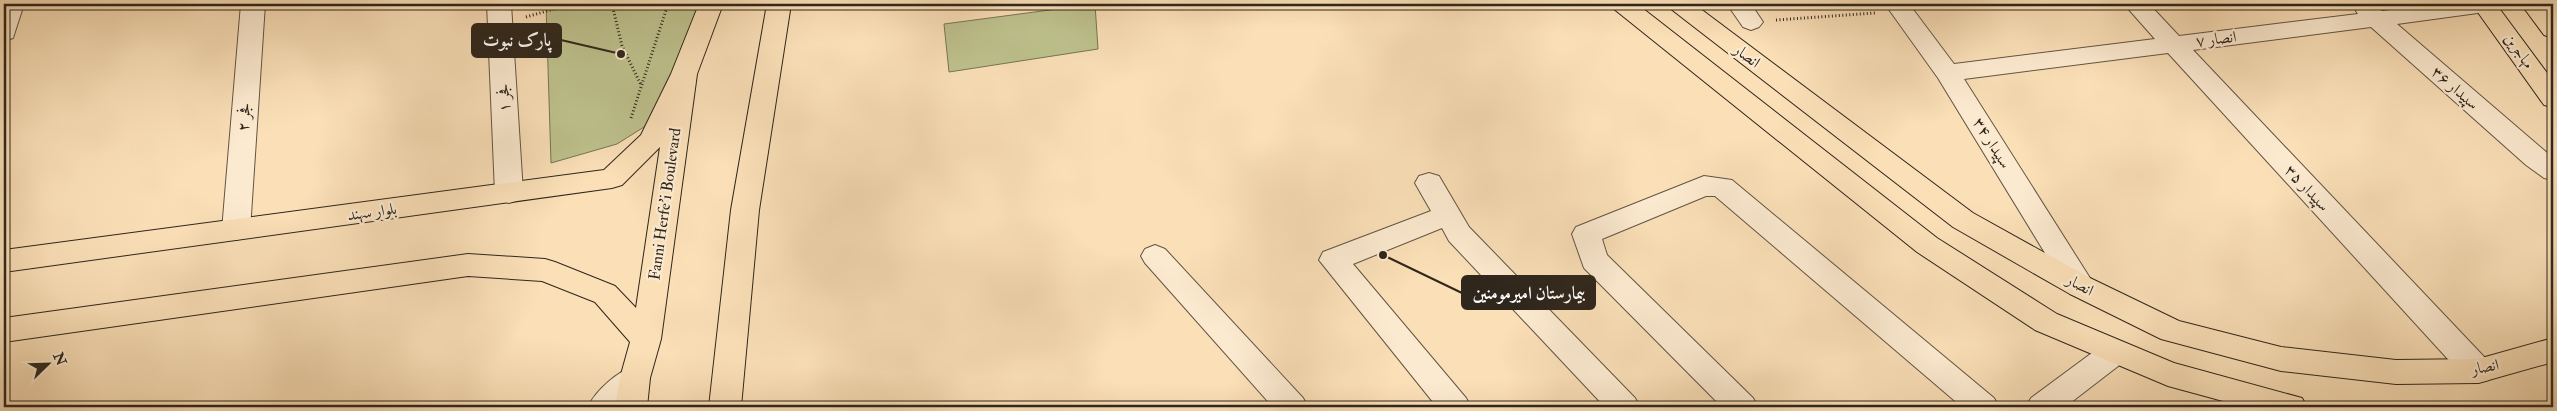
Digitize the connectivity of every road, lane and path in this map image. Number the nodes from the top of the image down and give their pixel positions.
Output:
1 (12, 4) edge
2 (253, 4) edge
3 (571, 4) edge
4 (612, 4) edge
5 (668, 4) edge
6 (711, 4) edge
7 (779, 4) edge
8 (1622, 4) edge
9 (1679, 4) edge
10 (2136, 4) edge
11 (2533, 4) edge
12 (2485, 5) edge
13 (1900, 8) edge
14 (2368, 12) edge
15 (1745, 13) edge
16 (500, 14) edge
17 (2553, 30) edge
18 (4, 33) edge
19 (2173, 44) junction
20 (1948, 72) junction
21 (684, 74) junction
22 (1783, 83) junction
23 (642, 86) junction
24 (2553, 99) edge
25 (1745, 101) junction
26 (630, 122) dead end
27 (2553, 171) edge
28 (1429, 183) dead end
29 (509, 193) junction
30 (1448, 215) junction
31 (236, 230) junction
32 (1155, 256) dead end
33 (4, 261) edge
34 (2080, 286) junction
35 (4, 330) edge
36 (646, 339) junction
37 (2553, 350) edge
38 (2115, 352) junction
39 (2478, 371) junction
40 (633, 393) edge
41 (1976, 405) edge
42 (604, 407) edge
43 (725, 407) edge
44 (1292, 407) edge
45 (1455, 407) edge
46 (1624, 407) edge
47 (1742, 407) edge
48 (2042, 407) edge
49 (2291, 407) edge

1 - 18 street
2 - 31 street, فجر ۲
3 - 16 path
4 - 23 path
5 - 23 path
6 - 21 main road, Fanni Herfe'i Boulevard
7 - 43 main road
8 - 25 main road
9 - 22 main road, انصار
10 - 19 street, سپیدار ۳۵
11 - 17 main road
12 - 14 street, انصار ۷
12 - 24 main road, مهاجرین
13 - 15 path
13 - 20 street, سپیدار ۳۴
14 - 19 street, انصار ۷
14 - 27 street, سپیدار ۳۶
16 - 29 street, فجر ۱
19 - 20 street, انصار ۷
19 - 39 street, سپیدار ۳۵
20 - 34 street, سپیدار ۳۴
21 - 29 main road, بلوار سهند
21 - 36 main road, Fanni Herfe'i Boulevard
22 - 25 main road
22 - 34 main road, انصار
23 - 26 path
25 - 38 main road
28 - 30 street
29 - 31 main road, بلوار سهند
30 - 45 street
30 - 46 street
31 - 33 main road, بلوار سهند
32 - 44 street
34 - 39 main road, انصار
35 - 36 main road
36 - 40 main road, Fanni Herfe'i Boulevard
37 - 39 main road, انصار
38 - 48 street
38 - 49 main road
40 - 42 street
41 - 47 street

